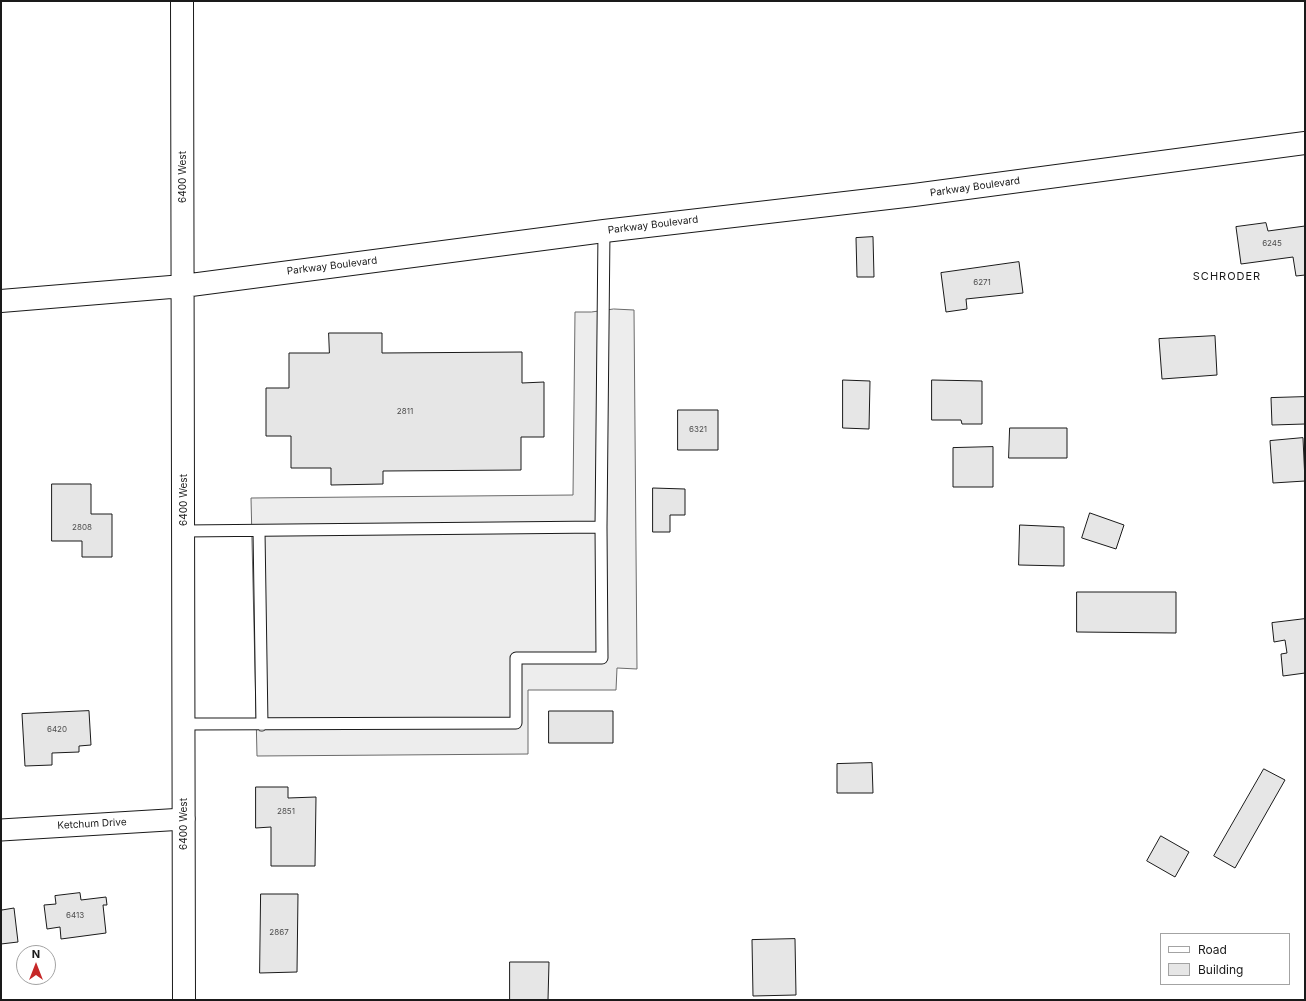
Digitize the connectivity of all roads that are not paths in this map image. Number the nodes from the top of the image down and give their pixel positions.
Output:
1 (182, 1) edge
2 (1305, 143) edge
3 (604, 231) junction
4 (183, 286) junction
5 (1, 301) edge
6 (601, 527) junction
7 (260, 530) junction
8 (184, 531) junction
9 (184, 724) junction
10 (262, 724) junction
11 (184, 819) junction
12 (1, 830) edge
13 (184, 1000) edge

1 - 4 street, 6400 West
2 - 3 street, Parkway Boulevard
3 - 4 street, Parkway Boulevard
3 - 6 lane
4 - 5 street, Parkway Boulevard
4 - 8 street, 6400 West
6 - 7 lane
6 - 10 lane
7 - 8 lane
7 - 10 lane
8 - 9 street, 6400 West
9 - 10 lane
9 - 11 street, 6400 West
11 - 12 street, Ketchum Drive
11 - 13 street, 6400 West

